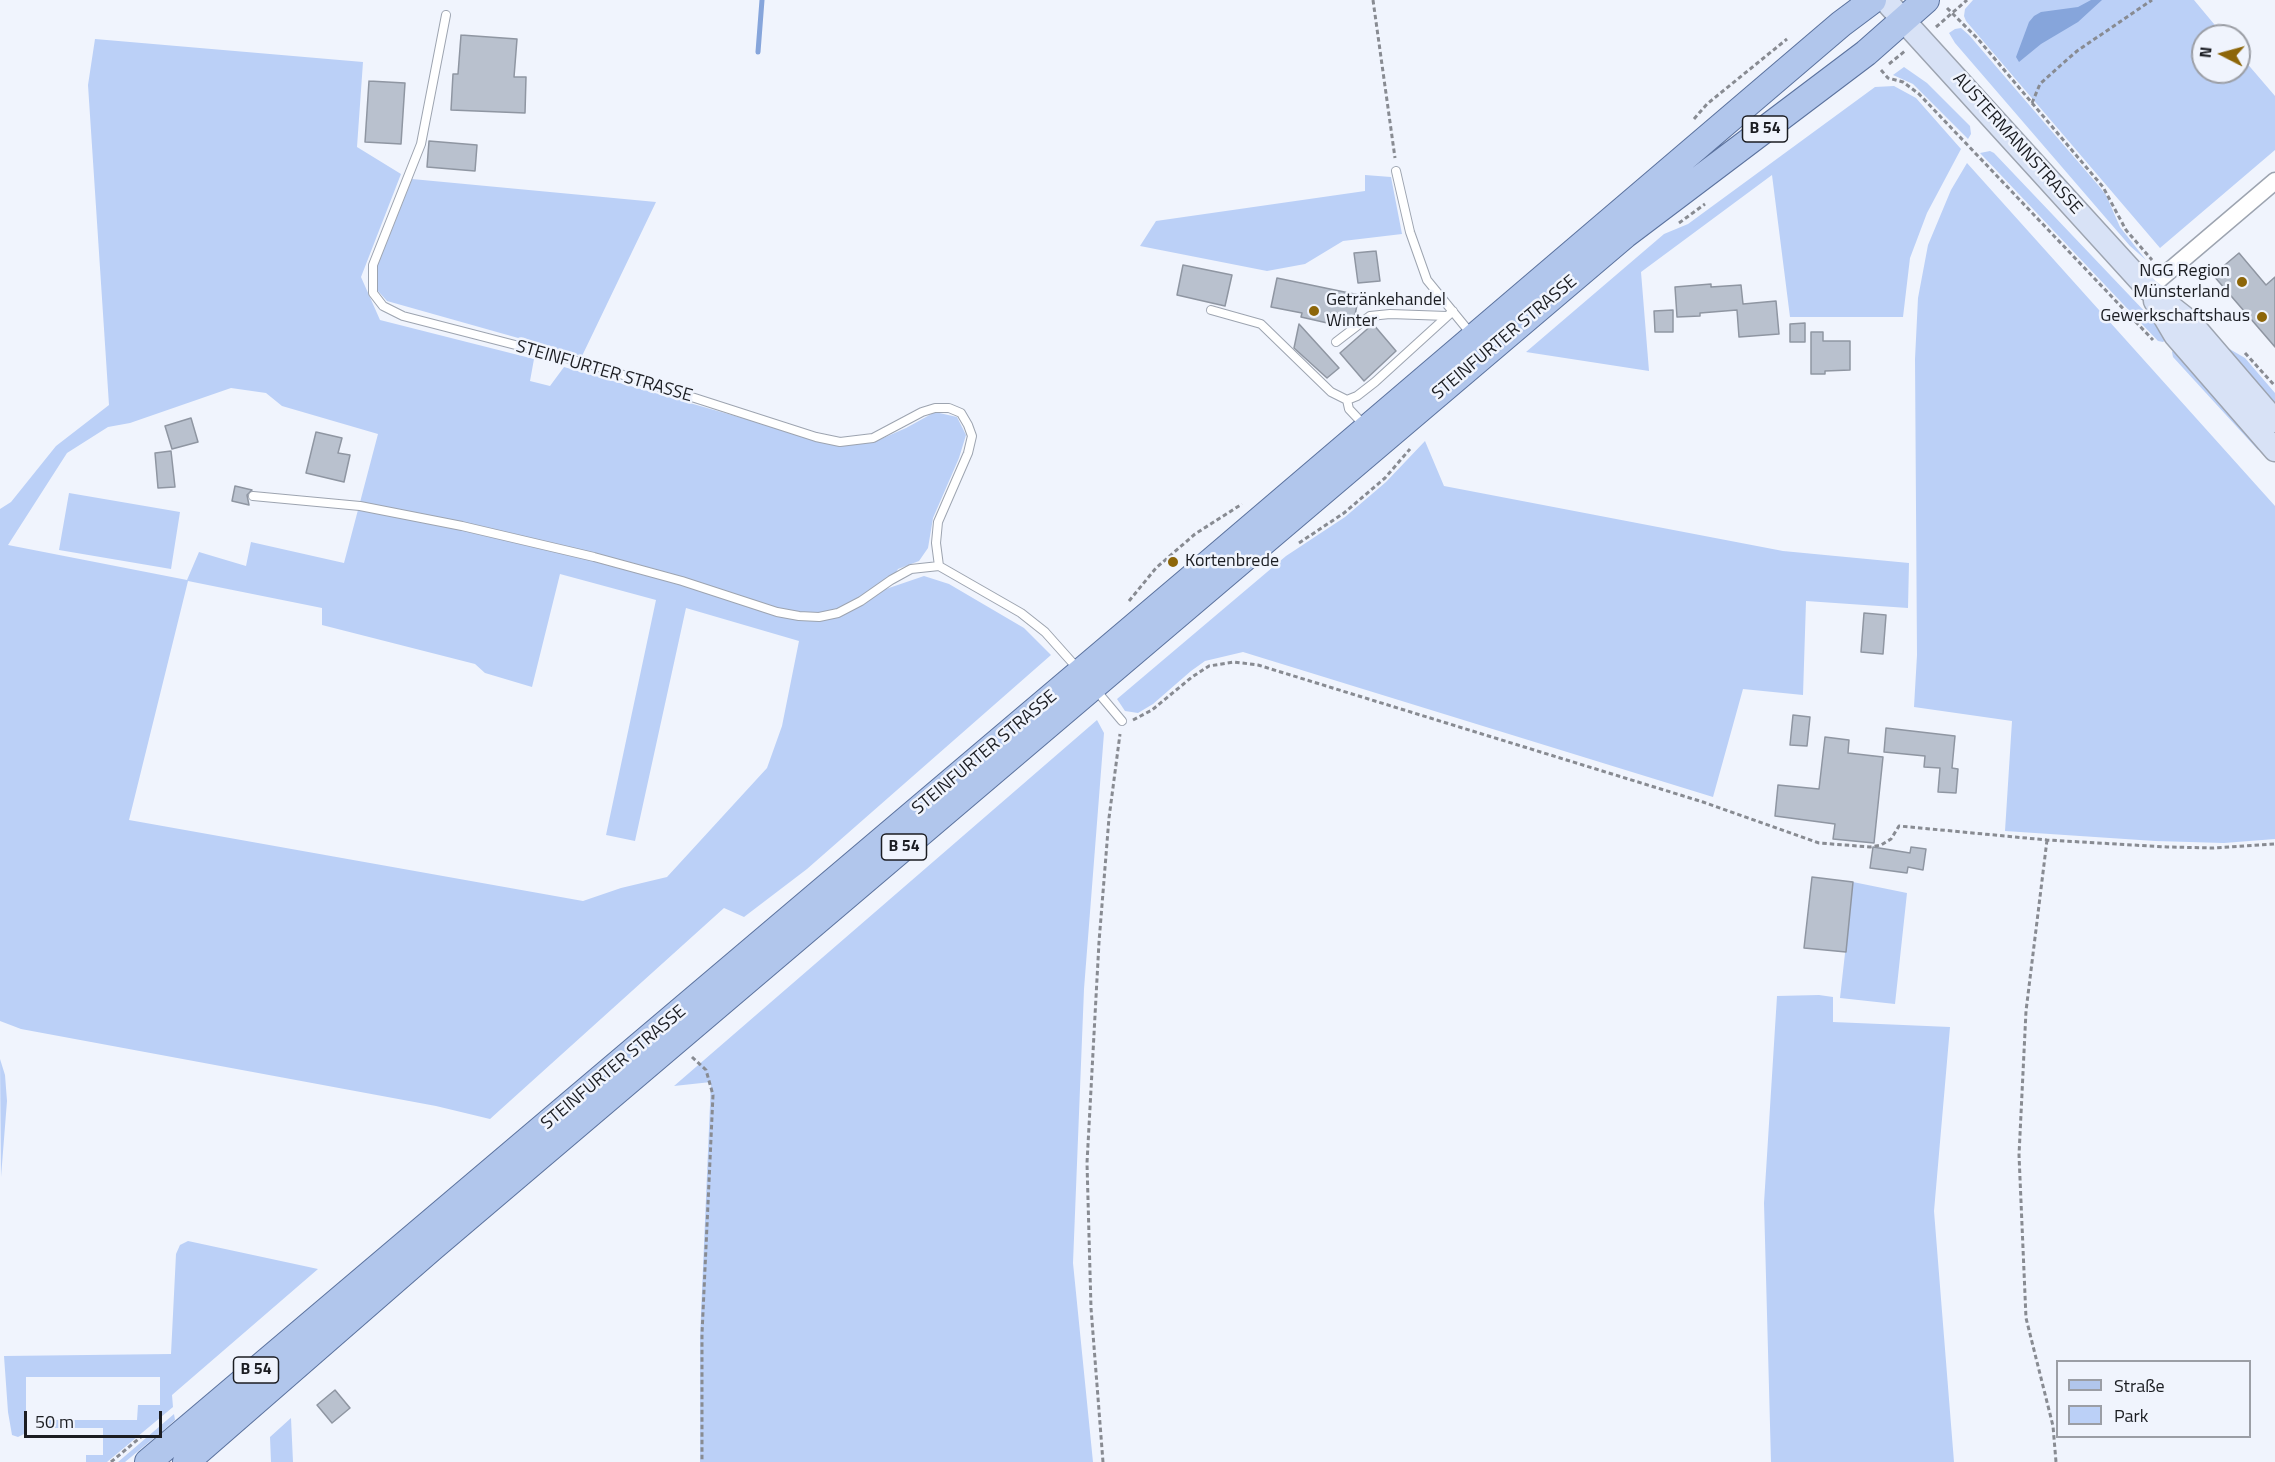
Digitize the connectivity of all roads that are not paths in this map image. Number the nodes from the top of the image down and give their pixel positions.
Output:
1 (1873, 0) edge
2 (1885, 0) edge
3 (1926, 0) edge
4 (446, 15) dead end
5 (1903, 20) junction
6 (1396, 171) road end
7 (2275, 181) edge
8 (2157, 282) junction
9 (1211, 310) dead end
10 (1450, 314) junction
11 (1475, 337) junction
12 (1336, 342) dead end
13 (1347, 400) junction
14 (2275, 422) edge
15 (1367, 429) junction
16 (2275, 450) edge
17 (253, 496) dead end
18 (939, 566) junction
19 (1086, 679) junction
20 (1122, 721) road end
21 (147, 1462) edge
22 (186, 1462) edge

1 - 11 main road, STEINFURTER STRASSE / B 54
2 - 5 main road, AUSTERMANNSTRASSE
3 - 5 main road, STEINFURTER STRASSE / B 54
4 - 18 lane, STEINFURTER STRASSE
5 - 8 main road, AUSTERMANNSTRASSE
5 - 19 main road, STEINFURTER STRASSE / B 54
6 - 10 lane, STEINFURTER STRASSE
7 - 8 street
8 - 14 main road, AUSTERMANNSTRASSE
8 - 16 main road, AUSTERMANNSTRASSE
9 - 13 lane
10 - 11 lane, STEINFURTER STRASSE
10 - 12 lane
10 - 13 lane
11 - 15 main road, STEINFURTER STRASSE / B 54
13 - 15 lane
15 - 19 main road, STEINFURTER STRASSE / B 54
17 - 18 lane
18 - 19 lane
19 - 20 lane
19 - 21 main road, STEINFURTER STRASSE / B 54
19 - 22 main road, STEINFURTER STRASSE / B 54

